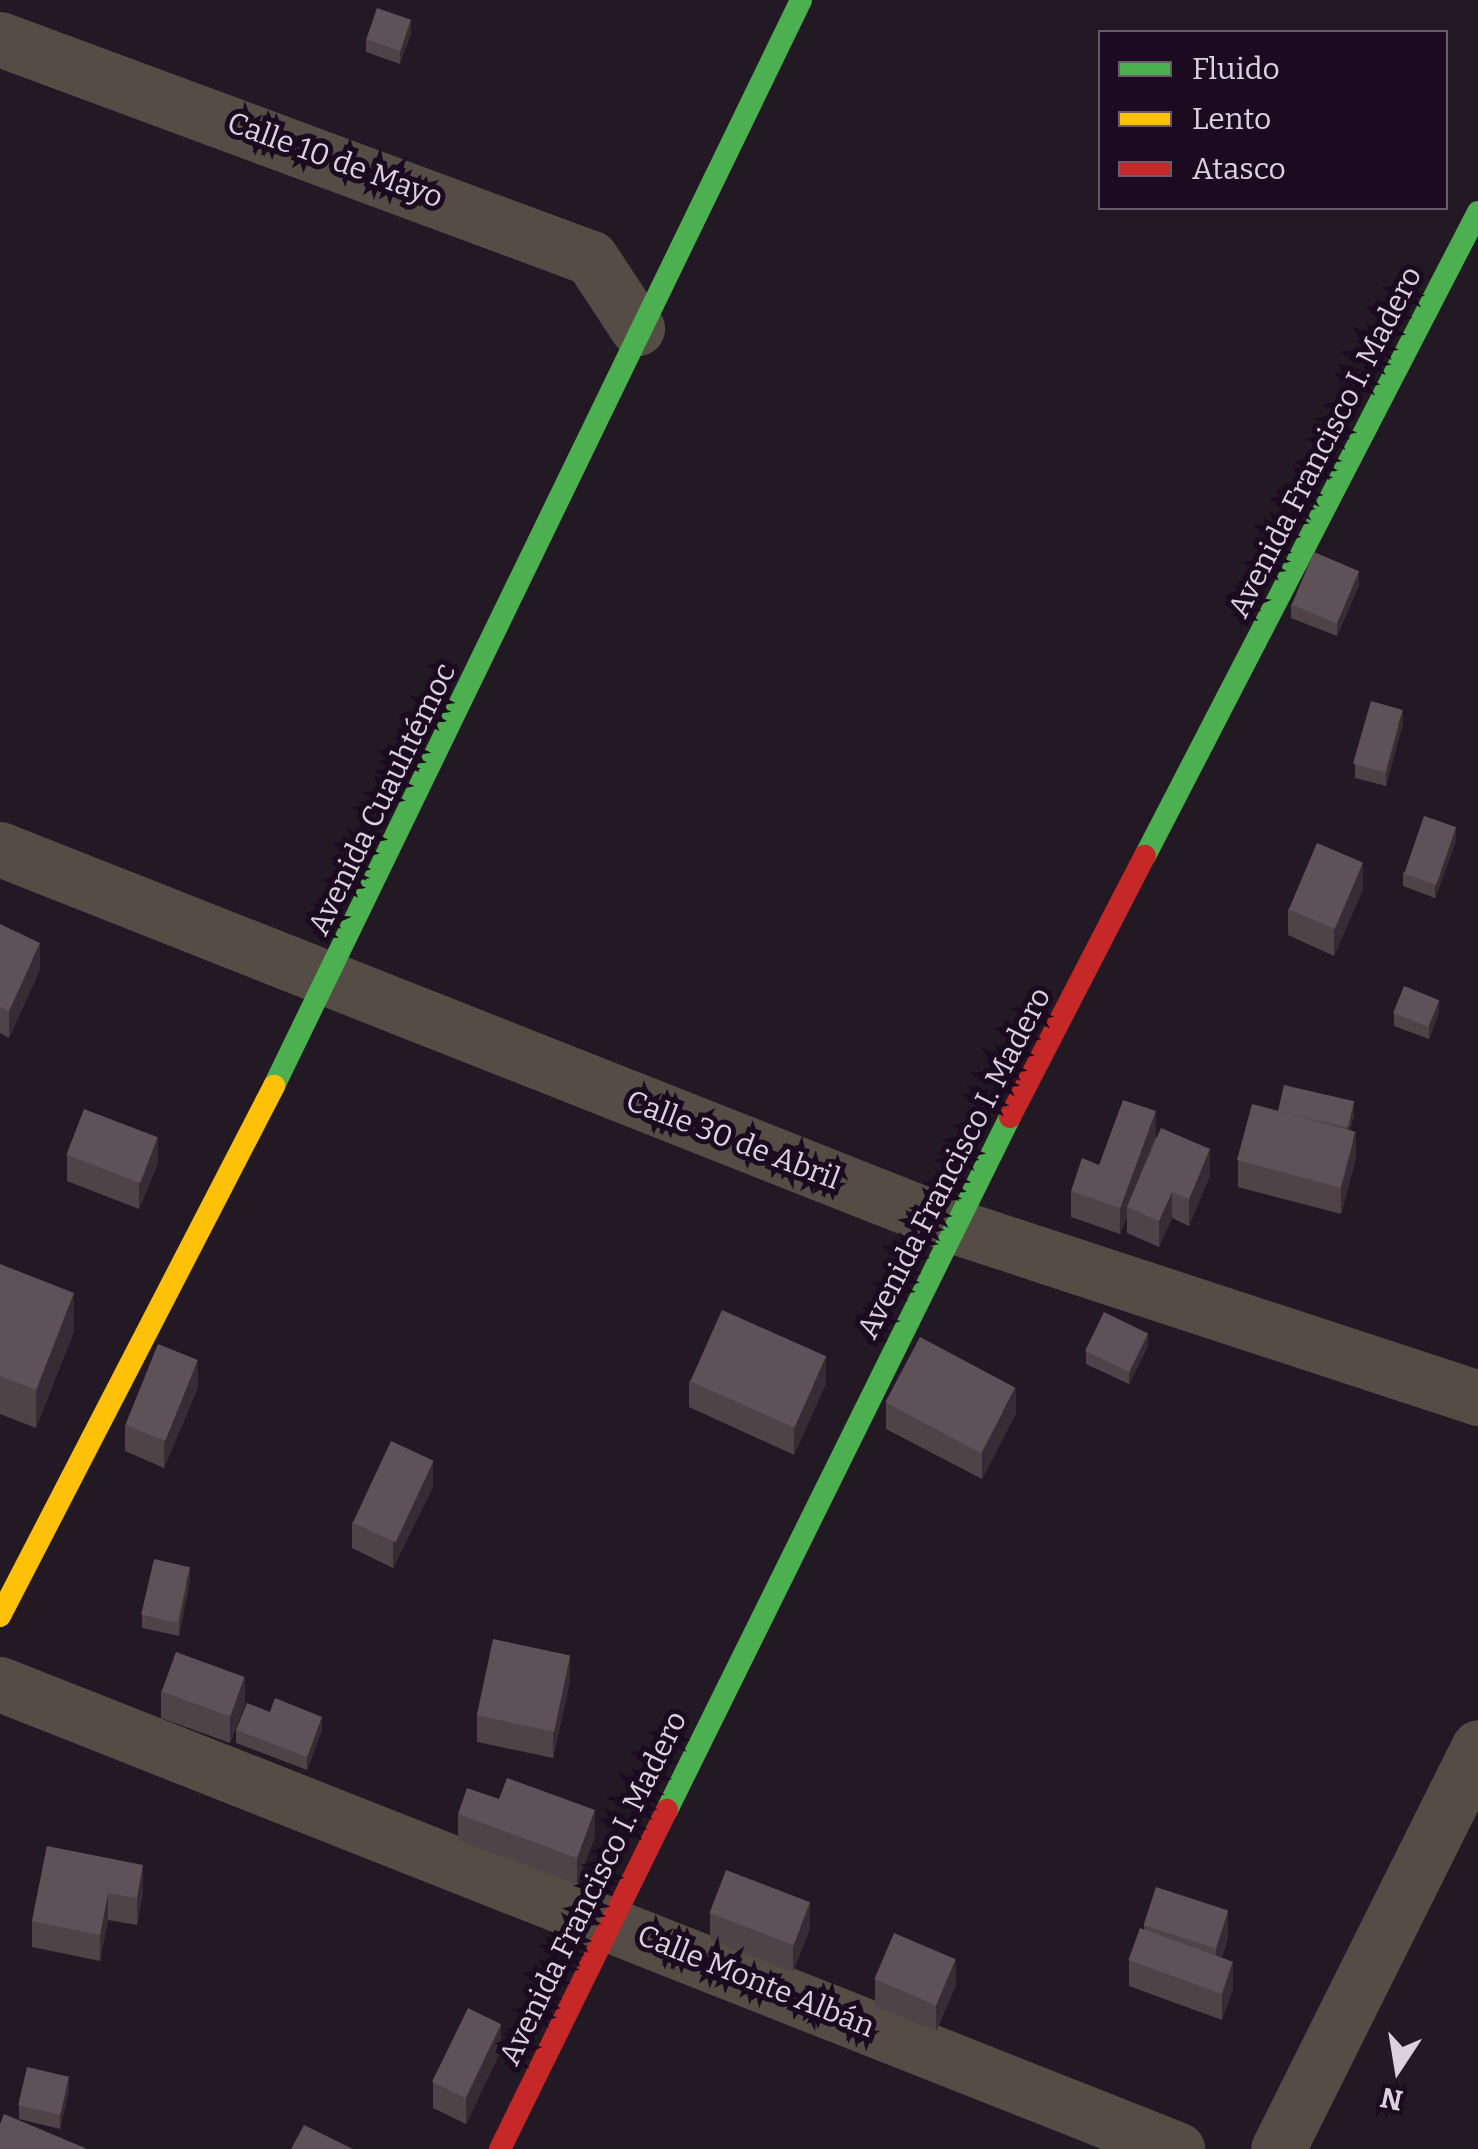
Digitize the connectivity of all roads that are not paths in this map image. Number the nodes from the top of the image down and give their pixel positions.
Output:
1 (801, 0) edge
2 (0, 39) edge
3 (1478, 212) edge
4 (636, 328) junction
5 (0, 849) edge
6 (327, 981) junction
7 (954, 1226) junction
8 (1478, 1398) edge
9 (0, 1616) edge
10 (0, 1684) edge
11 (1478, 1748) edge
12 (608, 1922) junction
13 (500, 2149) edge
14 (1176, 2149) edge
15 (1278, 2149) edge

1 - 4 street, Avenida Cuauhtémoc
2 - 4 street, Calle 10 de Mayo
3 - 7 street, Avenida Francisco I. Madero
4 - 6 street, Avenida Cuauhtémoc
5 - 6 street, Calle 30 de Abril
6 - 7 street, Calle 30 de Abril
6 - 9 street, Avenida Cuauhtémoc
7 - 8 street, Calle 30 de Abril
7 - 12 street, Avenida Francisco I. Madero
10 - 12 street, Calle Monte Albán
11 - 15 street
12 - 13 street, Avenida Francisco I. Madero
12 - 14 street, Calle Monte Albán

